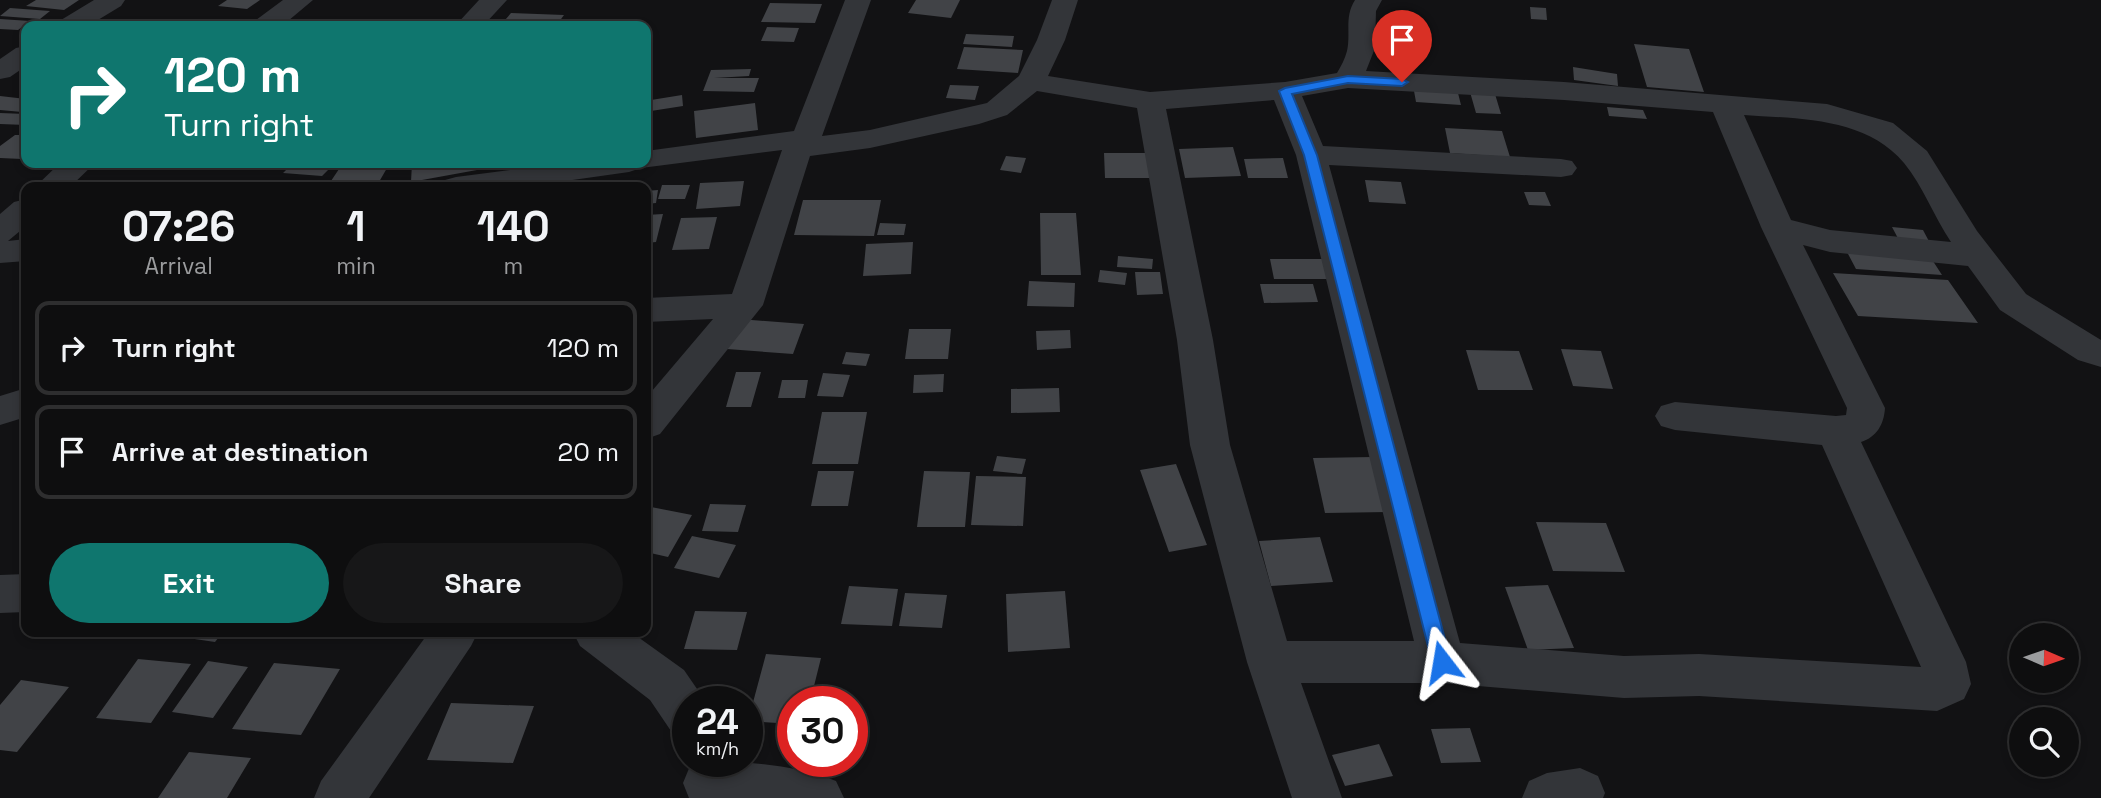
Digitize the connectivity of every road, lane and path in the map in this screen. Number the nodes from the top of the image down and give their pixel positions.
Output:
1 (112, 0) edge
2 (300, 0) edge
3 (494, 0) edge
4 (858, 0) edge
5 (1065, 0) edge
6 (1369, 0) edge
7 (78, 21) edge
8 (272, 21) edge
9 (473, 21) edge
10 (21, 57) edge
11 (0, 71) edge
12 (1348, 79) junction
13 (1031, 81) junction
14 (1285, 91) junction
15 (1150, 101) junction
16 (1724, 104) junction
17 (802, 143) junction
18 (1311, 155) junction
19 (651, 159) edge
20 (73, 168) edge
21 (593, 168) edge
22 (1561, 168) dead end
23 (57, 182) edge
24 (492, 182) edge
25 (21, 213) edge
26 (1778, 227) junction
27 (0, 232) edge
28 (21, 250) edge
29 (0, 252) edge
30 (1979, 256) junction
31 (745, 305) junction
32 (651, 310) edge
33 (2101, 354) edge
34 (21, 404) edge
35 (0, 411) edge
36 (1675, 416) dead end
37 (651, 418) edge
38 (1836, 431) junction
39 (21, 593) edge
40 (0, 594) edge
41 (452, 637) edge
42 (603, 637) edge
43 (1270, 662) junction
44 (1442, 662) junction
45 (672, 692) edge
46 (708, 781) edge
47 (339, 798) edge
48 (818, 798) edge
49 (1317, 798) edge

1 - 7 street
2 - 8 street
3 - 9 street
4 - 17 street
5 - 13 street
6 - 12 street
10 - 11 street
12 - 14 street
12 - 16 street
13 - 15 street
13 - 17 street
14 - 15 street
14 - 18 street
15 - 43 street
16 - 26 street
16 - 30 street
17 - 19 street
17 - 31 street
18 - 22 street
18 - 44 street
20 - 23 street
21 - 24 street
25 - 27 street
26 - 30 street
26 - 38 street
28 - 29 street
30 - 33 street
31 - 32 street
31 - 37 street
34 - 35 street
36 - 38 street
38 - 44 street
39 - 40 street
41 - 47 street
42 - 45 street
43 - 44 street
43 - 49 street
46 - 48 street

